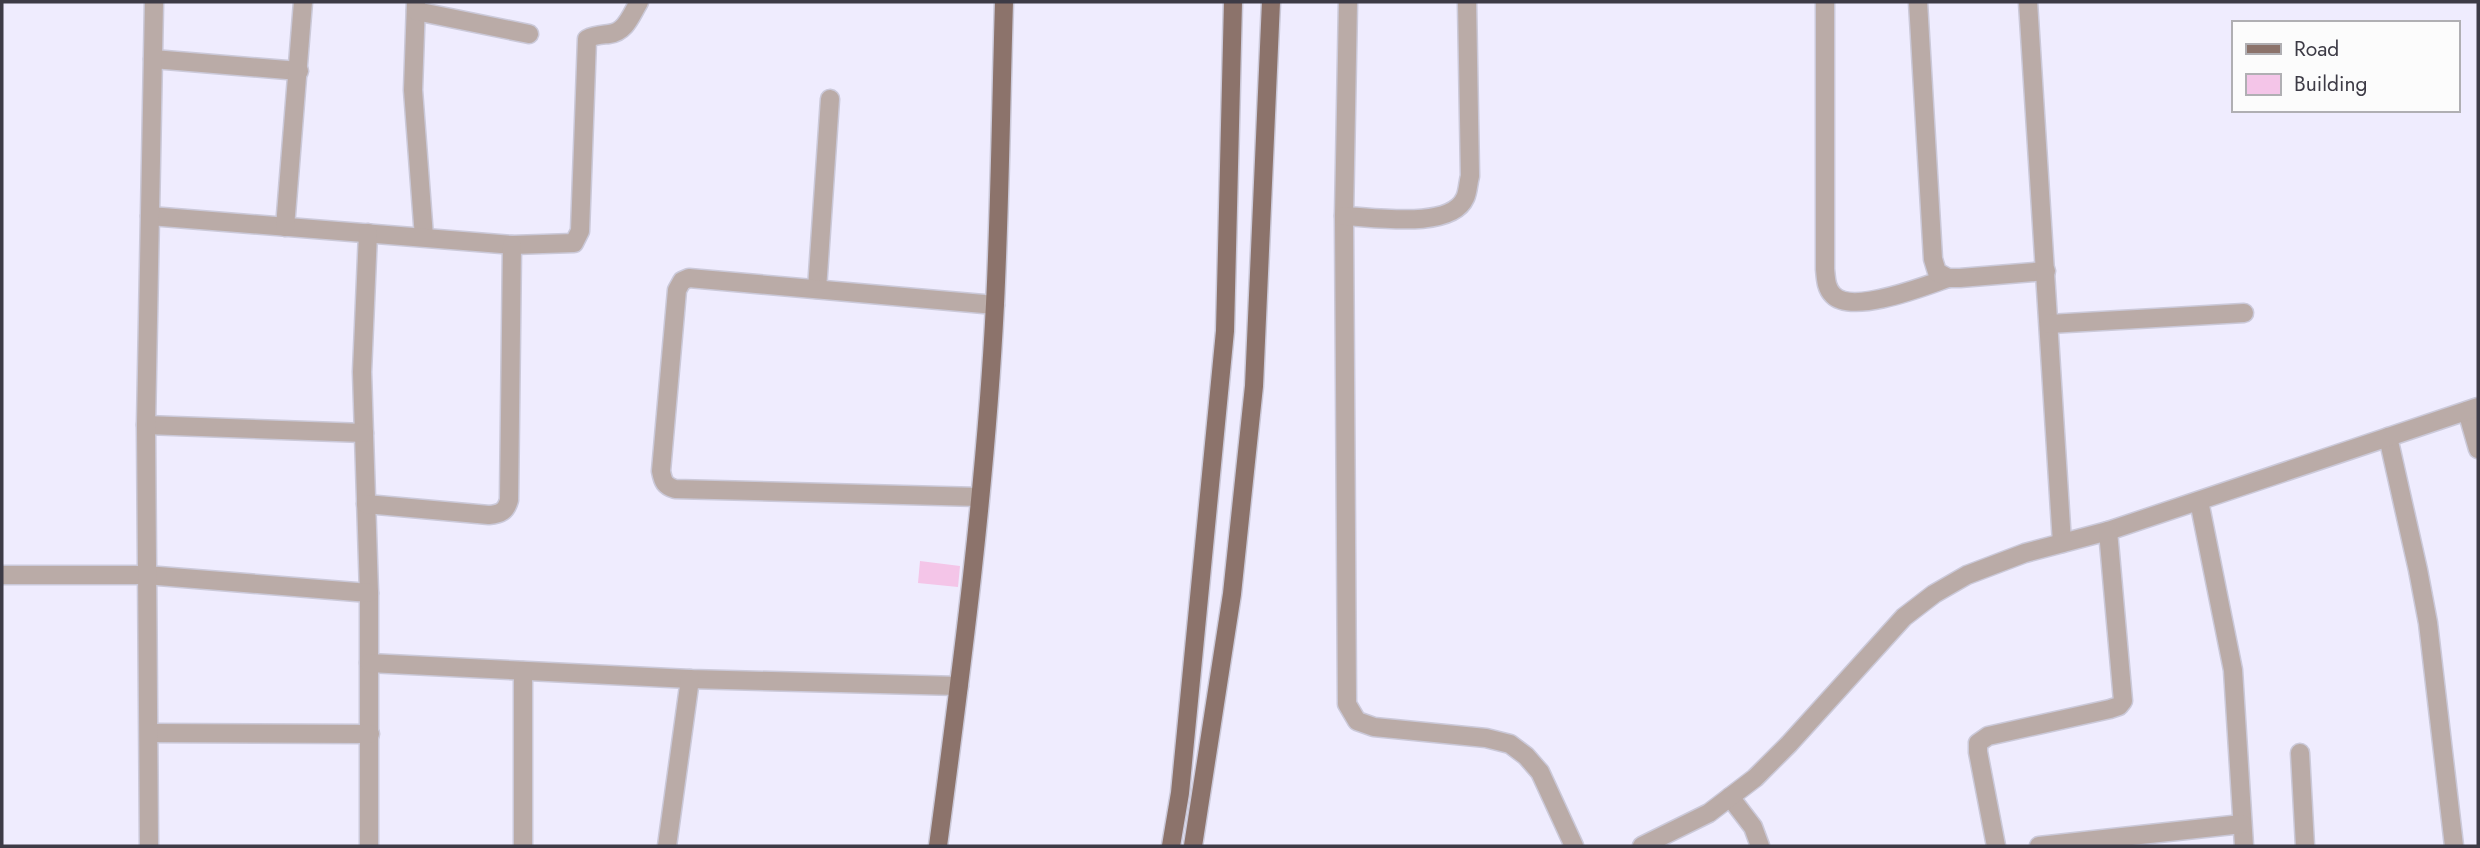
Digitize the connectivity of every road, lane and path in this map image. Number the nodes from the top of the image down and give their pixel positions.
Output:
1 (155, 2) edge
2 (303, 2) edge
3 (639, 2) edge
4 (1004, 2) edge
5 (1233, 2) edge
6 (1272, 2) edge
7 (1348, 2) edge
8 (1467, 2) edge
9 (1825, 2) edge
10 (1918, 2) edge
11 (2028, 2) edge
12 (416, 6) edge
13 (529, 34) dead end
14 (153, 59) junction
15 (299, 71) junction
16 (830, 99) dead end
17 (150, 216) junction
18 (1344, 216) junction
19 (285, 227) junction
20 (368, 233) junction
21 (424, 237) junction
22 (512, 245) junction
23 (2046, 271) junction
24 (1948, 278) junction
25 (817, 289) junction
26 (995, 305) junction
27 (2244, 313) dead end
28 (2049, 324) junction
29 (2472, 409) edge
30 (146, 425) junction
31 (364, 433) junction
32 (2388, 437) junction
33 (2478, 449) edge
34 (979, 497) junction
35 (2199, 501) junction
36 (366, 504) junction
37 (2108, 531) junction
38 (2062, 543) junction
39 (2, 575) edge
40 (146, 575) junction
41 (369, 593) junction
42 (369, 663) junction
43 (523, 671) junction
44 (690, 679) junction
45 (959, 686) junction
46 (149, 733) junction
47 (370, 734) junction
48 (2300, 753) dead end
49 (1730, 797) junction
50 (2242, 824) junction
51 (1673, 839) edge
52 (2110, 842) edge
53 (149, 846) edge
54 (369, 846) edge
55 (523, 846) edge
56 (667, 846) edge
57 (938, 846) edge
58 (1171, 846) edge
59 (1192, 846) edge
60 (1574, 846) edge
61 (1642, 846) edge
62 (1760, 846) edge
63 (1996, 846) edge
64 (2039, 846) edge
65 (2244, 846) edge
66 (2305, 846) edge
67 (2454, 846) edge

1 - 14 street
2 - 15 street
3 - 22 street
4 - 26 main road
5 - 58 main road
6 - 59 main road
7 - 18 street
8 - 18 street
9 - 24 street
10 - 24 street
11 - 23 street
12 - 13 street
12 - 21 street
14 - 15 street
14 - 17 street
15 - 19 street
16 - 25 street
17 - 19 street
17 - 30 street
18 - 60 street
19 - 20 street
20 - 21 street
20 - 31 street
21 - 22 street
22 - 36 street
23 - 24 street
23 - 28 street
25 - 26 street
25 - 34 street
26 - 34 main road
27 - 28 street
28 - 38 street
29 - 32 street
29 - 33 street
30 - 31 street
30 - 40 street
31 - 36 street
32 - 35 street
32 - 67 street
34 - 45 main road
35 - 37 street
35 - 50 street
36 - 41 street
37 - 38 street
37 - 63 street
38 - 49 street
39 - 40 street
40 - 41 street
40 - 46 street
41 - 42 street
42 - 43 street
42 - 47 street
43 - 44 street
43 - 55 street
44 - 45 street
44 - 56 street
45 - 57 main road
46 - 47 street
46 - 53 street
47 - 54 street
48 - 66 street
49 - 51 street
49 - 62 street
50 - 52 street
50 - 65 street
51 - 61 street
52 - 64 street

